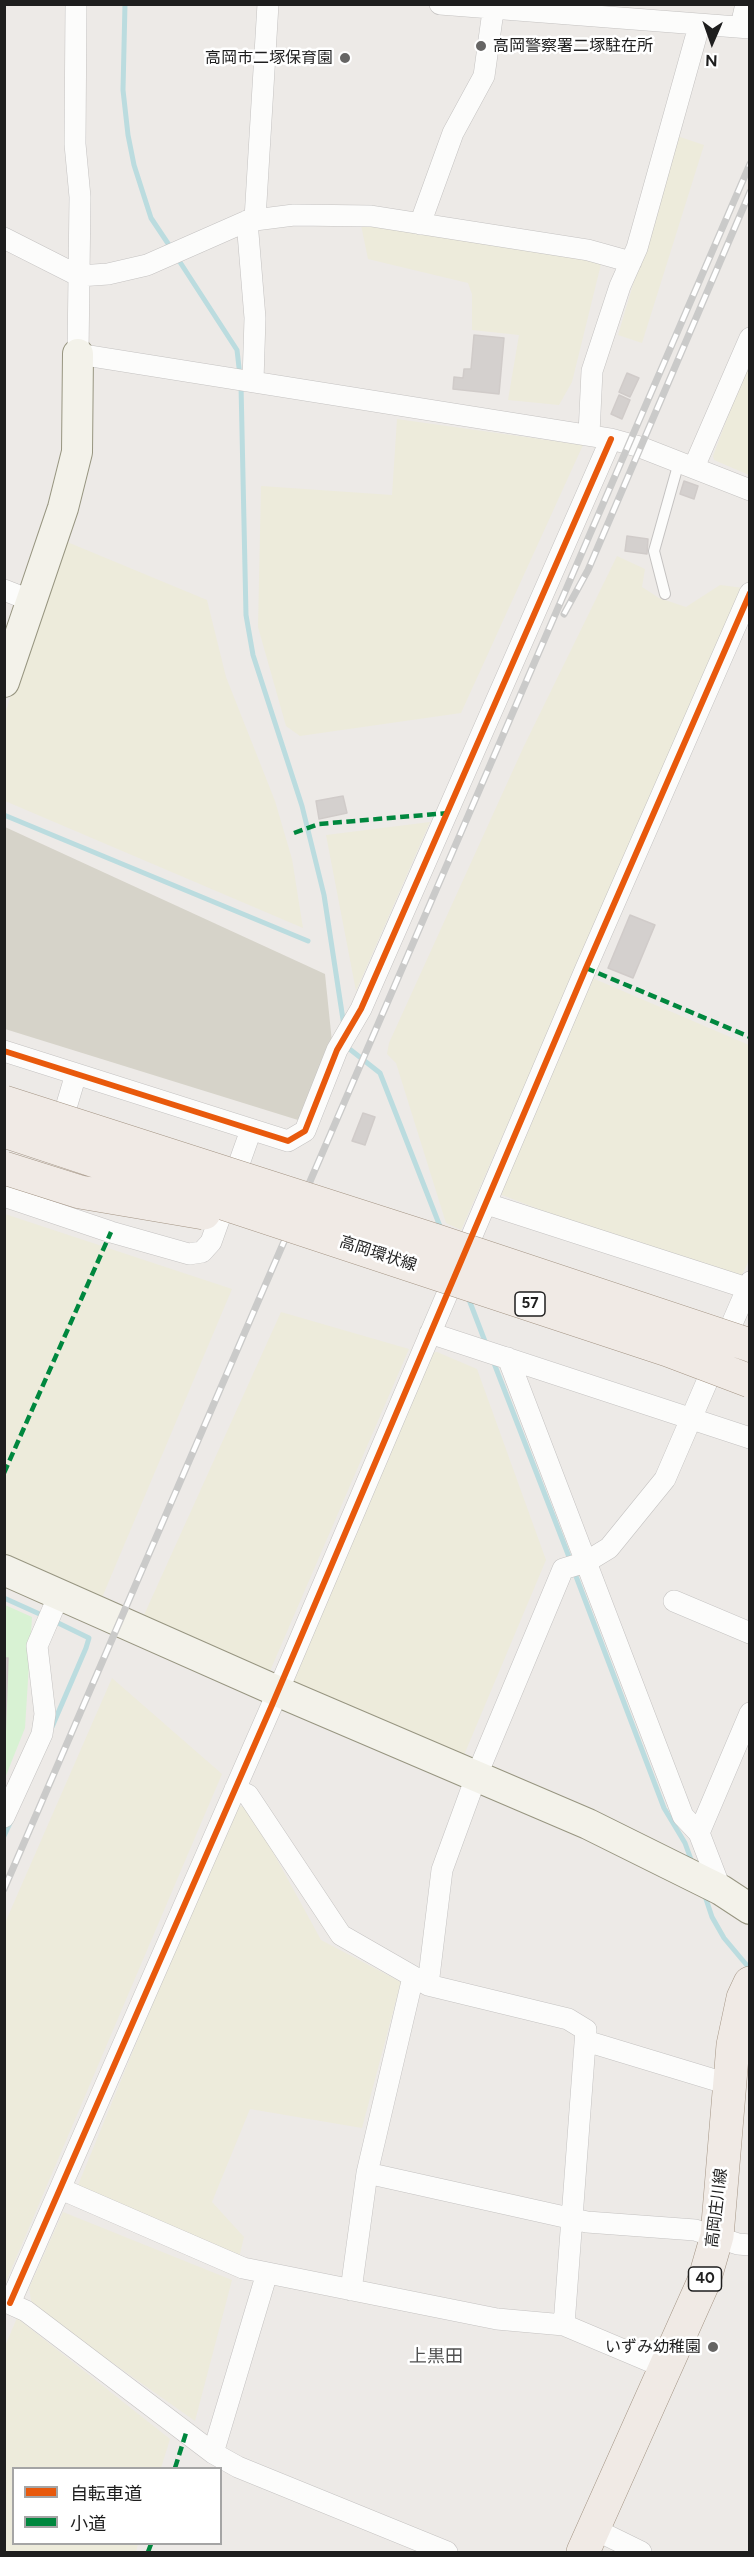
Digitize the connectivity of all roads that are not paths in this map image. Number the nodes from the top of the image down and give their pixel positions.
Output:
1 (76, 4) edge
2 (268, 4) edge
3 (441, 4) edge
4 (746, 4) edge
5 (493, 7) edge
6 (699, 26) junction
7 (745, 27) edge
8 (251, 220) junction
9 (420, 224) junction
10 (4, 238) edge
11 (631, 262) junction
12 (79, 276) junction
13 (749, 343) edge
14 (78, 354) junction
15 (253, 381) junction
16 (589, 434) junction
17 (611, 439) junction
18 (687, 465) junction
19 (750, 490) edge
20 (4, 590) edge
21 (750, 593) edge
22 (665, 594) dead end
23 (32, 602) junction
24 (4, 682) edge
25 (4, 1051) edge
26 (76, 1074) junction
27 (4, 1078) edge
28 (4, 1102) edge
29 (251, 1130) junction
30 (4, 1131) edge
31 (4, 1168) edge
32 (4, 1196) edge
33 (487, 1204) junction
34 (37, 1207) junction
35 (309, 1231) junction
36 (434, 1240) junction
37 (749, 1287) edge
38 (430, 1333) junction
39 (750, 1345) edge
40 (508, 1358) junction
41 (750, 1381) edge
42 (691, 1418) junction
43 (750, 1438) edge
44 (577, 1565) junction
45 (4, 1570) edge
46 (59, 1595) junction
47 (674, 1601) dead end
48 (750, 1633) edge
49 (277, 1691) junction
50 (750, 1713) edge
51 (476, 1777) junction
52 (235, 1789) junction
53 (4, 1817) edge
54 (699, 1833) junction
55 (714, 1887) junction
56 (750, 1909) edge
57 (421, 1981) junction
58 (750, 1983) edge
59 (586, 2041) junction
60 (728, 2084) junction
61 (367, 2173) junction
62 (61, 2189) junction
63 (572, 2217) junction
64 (717, 2236) junction
65 (750, 2245) edge
66 (267, 2273) junction
67 (351, 2290) junction
68 (7, 2302) edge
69 (564, 2325) junction
70 (666, 2368) junction
71 (213, 2452) junction
72 (588, 2541) edge
73 (447, 2553) edge
74 (641, 2553) edge

1 - 12 street
2 - 8 street
3 - 5 street
4 - 7 street
5 - 6 street
5 - 9 street
6 - 7 street
6 - 11 street
8 - 9 street
8 - 12 street
8 - 15 street
9 - 11 street
10 - 12 street
11 - 16 street
12 - 14 street
13 - 18 street
14 - 15 street
14 - 23 street
15 - 16 street
16 - 17 street
17 - 18 street
17 - 29 street
18 - 19 street
18 - 22 lane
20 - 23 street
21 - 33 street
23 - 24 street
25 - 26 street
26 - 29 street
26 - 34 street
27 - 36 main road, 57, bridge
28 - 36 main road, 高岡環状線 / 57, bridge
29 - 34 street
30 - 35 main road, 高岡環状線 / 57, bridge
31 - 35 main road, 57, bridge
32 - 34 street
33 - 37 street
33 - 38 street
35 - 41 main road, 高岡環状線 / 57, bridge
36 - 39 main road, 高岡環状線 / 57, bridge
37 - 42 street
38 - 40 street
38 - 49 street
40 - 42 street
40 - 44 street
42 - 43 street
42 - 44 street
44 - 51 street
44 - 54 street
45 - 46 street
46 - 49 street
46 - 53 street
47 - 48 street
49 - 51 street
49 - 52 street
50 - 54 street
51 - 55 street
51 - 57 street
52 - 57 street
52 - 62 street
54 - 55 street
55 - 56 street
57 - 59 street
57 - 61 street
58 - 60 main road, 高岡庄川線 / 40
59 - 60 street
59 - 63 street
60 - 64 main road, 高岡庄川線 / 40
61 - 63 street
61 - 67 street
62 - 66 street
62 - 68 street
63 - 64 street
63 - 69 street
64 - 65 street
64 - 70 main road, 高岡庄川線 / 40
66 - 67 street
66 - 71 street
67 - 69 street
68 - 71 street
69 - 70 street
70 - 72 main road, 高岡庄川線 / 40
71 - 73 street
72 - 74 street

